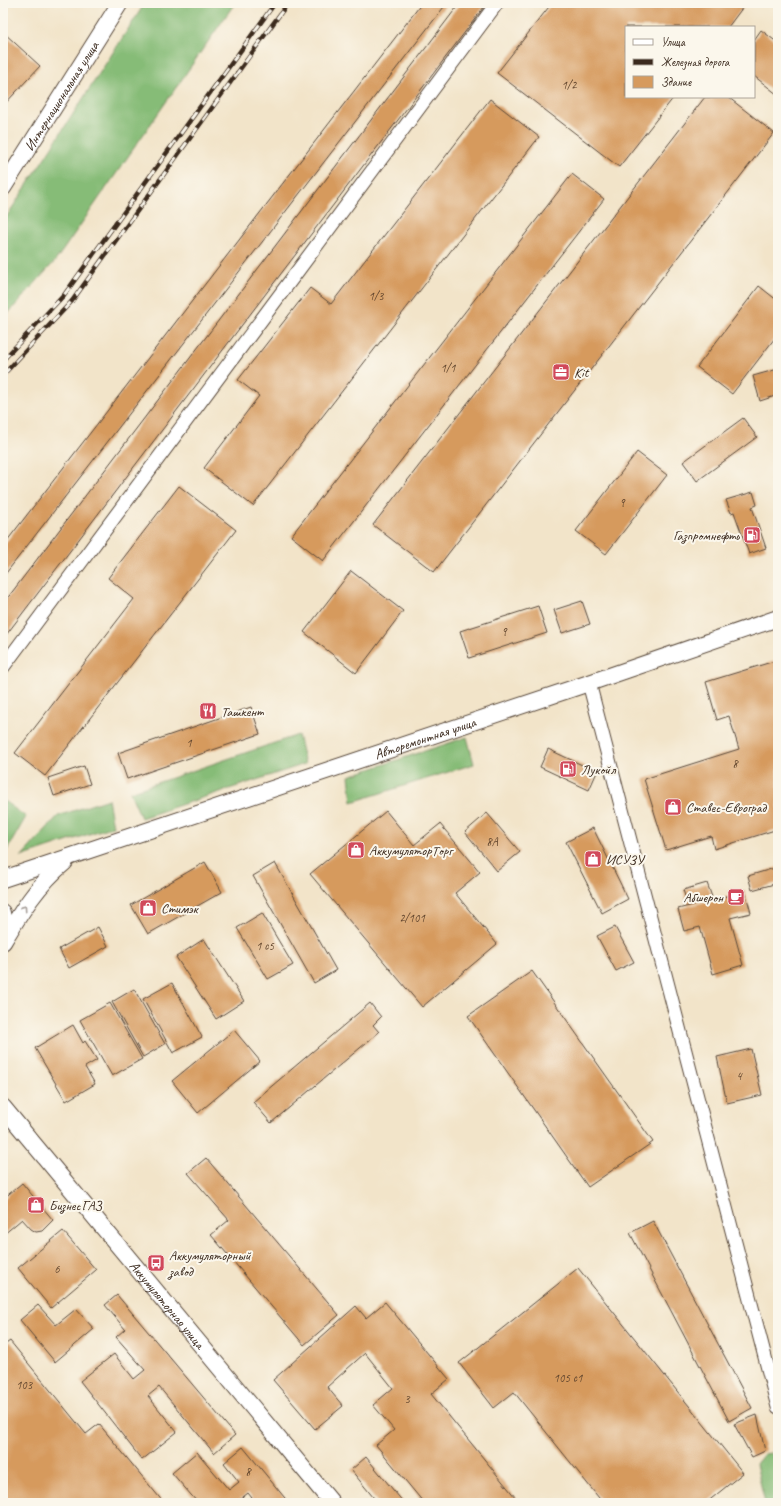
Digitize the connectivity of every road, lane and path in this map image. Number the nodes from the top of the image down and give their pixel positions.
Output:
1 (120, 3) edge
2 (497, 3) edge
3 (3, 188) edge
4 (778, 618) edge
5 (3, 667) edge
6 (589, 683) junction
7 (71, 857) junction
8 (3, 879) edge
9 (3, 912) edge
10 (3, 941) edge
11 (3, 1107) edge
12 (778, 1406) edge
13 (332, 1503) edge

1 - 3 street, Интернациональная улица
2 - 5 street
4 - 6 street, Авторемонтная улица
6 - 7 street, Авторемонтная улица
6 - 12 street
7 - 8 street
10 -> 7 street
9 - 10 street
11 - 13 street, Аккумуляторная улица

